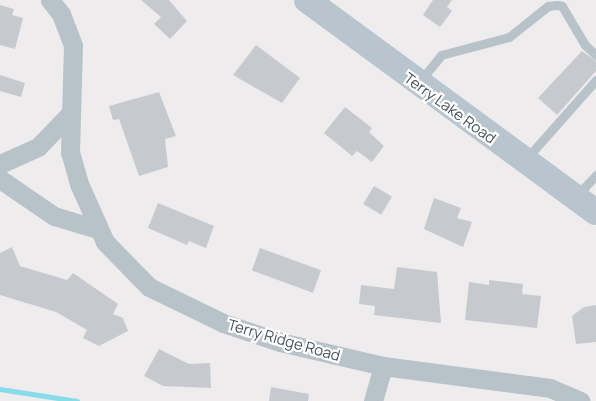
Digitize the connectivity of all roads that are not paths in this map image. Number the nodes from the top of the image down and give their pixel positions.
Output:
1 (50, 0) edge
2 (307, 0) edge
3 (596, 55) edge
4 (596, 80) edge
5 (418, 84) junction
6 (69, 115) junction
7 (525, 161) junction
8 (0, 164) edge
9 (596, 175) edge
10 (0, 179) edge
11 (586, 204) edge
12 (97, 229) junction
13 (383, 366) junction
14 (373, 401) edge
15 (580, 401) edge

1 - 6 street
2 - 5 main road, Terry Lake Road
3 - 5 lane
4 - 7 lane
5 - 7 main road, Terry Lake Road
6 - 8 street
6 - 12 street
7 - 11 main road, Terry Lake Road
9 - 11 lane
10 - 12 street
12 - 13 street, Terry Ridge Road
13 - 14 street
13 - 15 street, Terry Ridge Road

